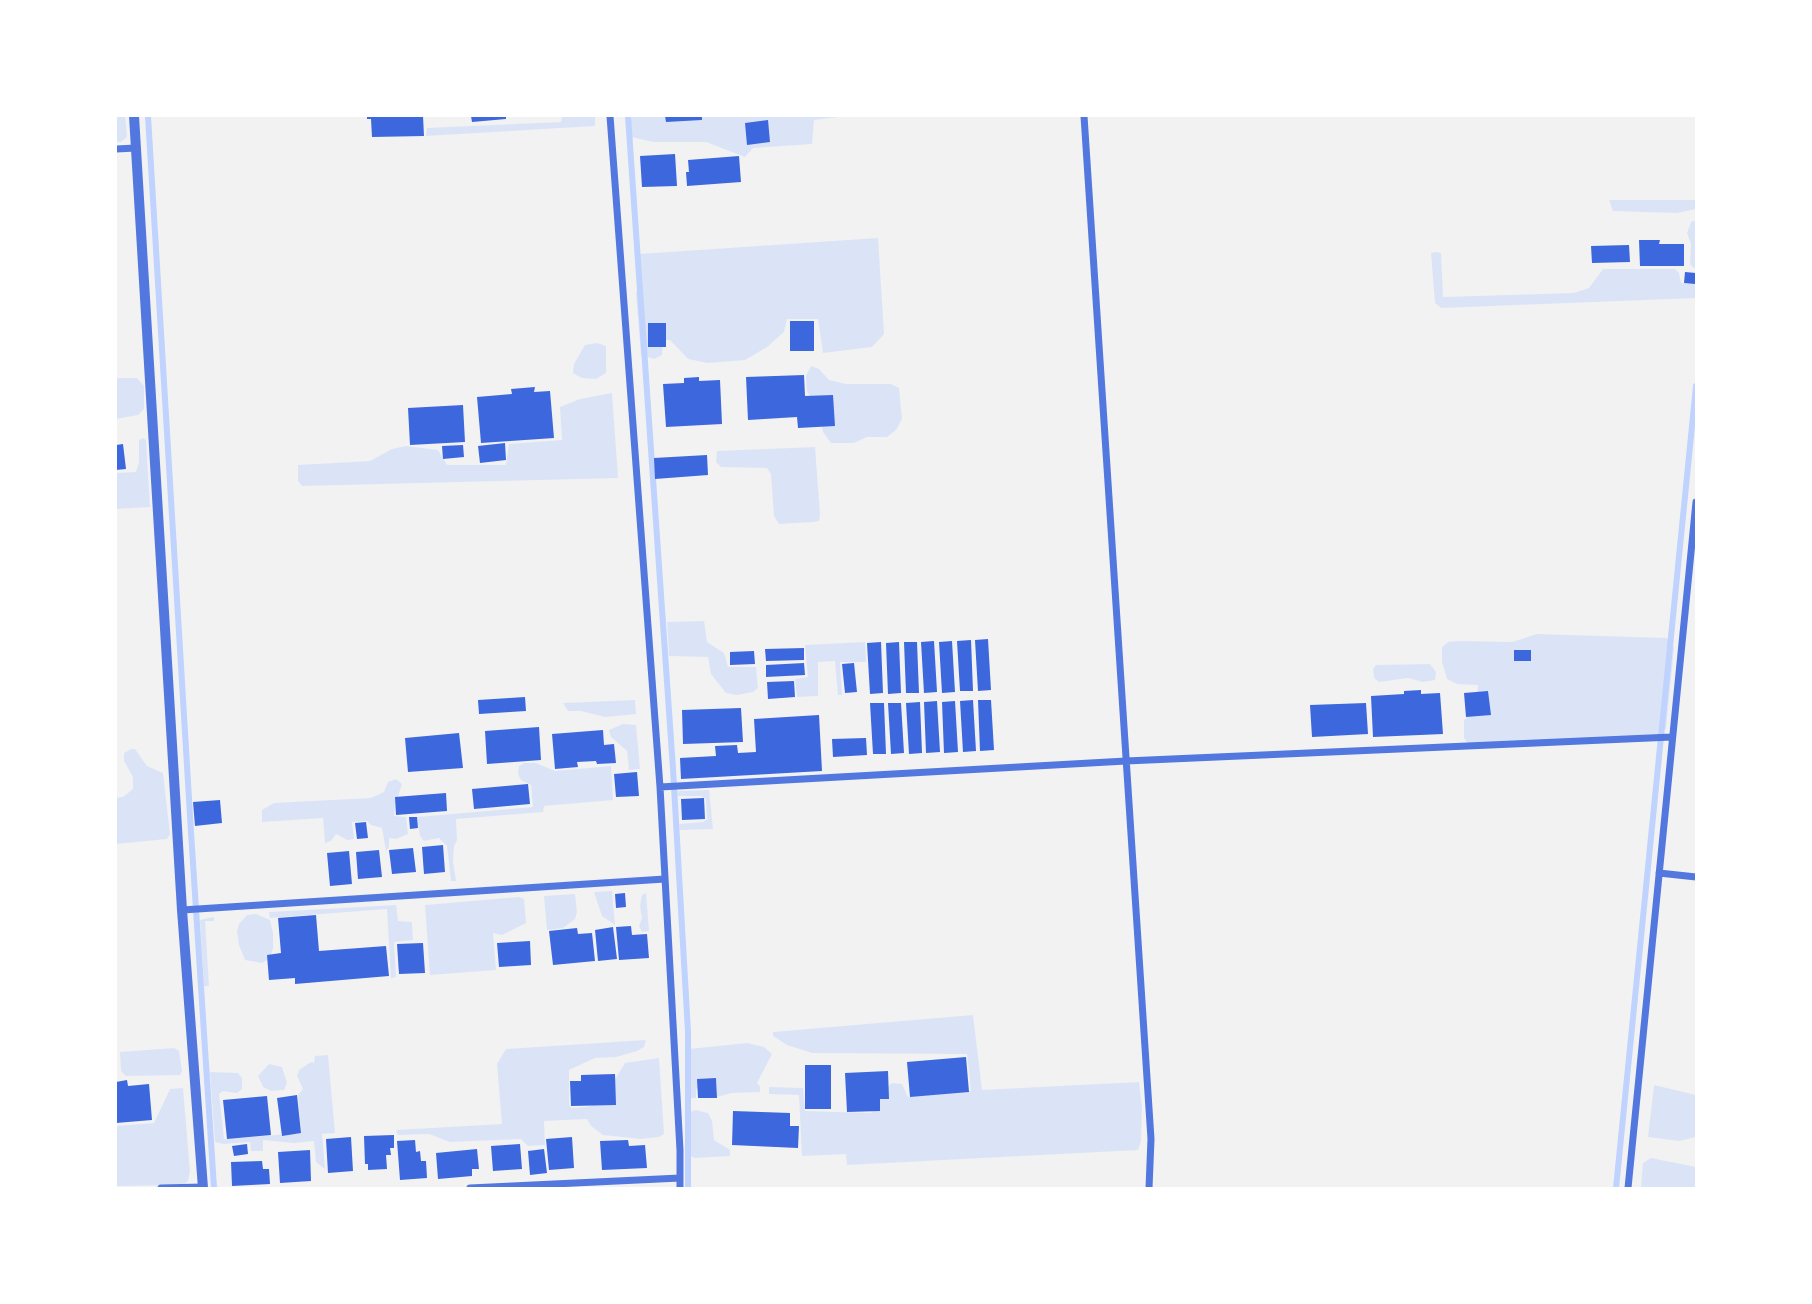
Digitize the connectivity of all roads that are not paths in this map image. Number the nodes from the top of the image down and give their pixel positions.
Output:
1 (134, 116) edge
2 (610, 116) edge
3 (1084, 116) edge
4 (136, 148) junction
5 (116, 149) edge
6 (1696, 502) edge
7 (1672, 737) junction
8 (1126, 761) junction
9 (660, 787) junction
10 (1659, 873) junction
11 (1696, 877) edge
12 (665, 879) junction
13 (182, 910) junction
14 (680, 1178) junction
15 (161, 1188) edge
16 (203, 1188) edge
17 (470, 1188) edge
18 (680, 1188) edge
19 (1149, 1188) edge
20 (1628, 1188) edge

1 - 4 street
2 - 9 street
3 - 8 street
4 - 5 street
4 - 13 street
6 - 7 street
7 - 8 street
7 - 10 street
8 - 9 street
8 - 19 street
9 - 12 street
10 - 11 street
10 - 20 street
12 - 13 street
12 - 14 street
13 - 16 street
14 - 17 street
14 - 18 street
15 - 16 street

